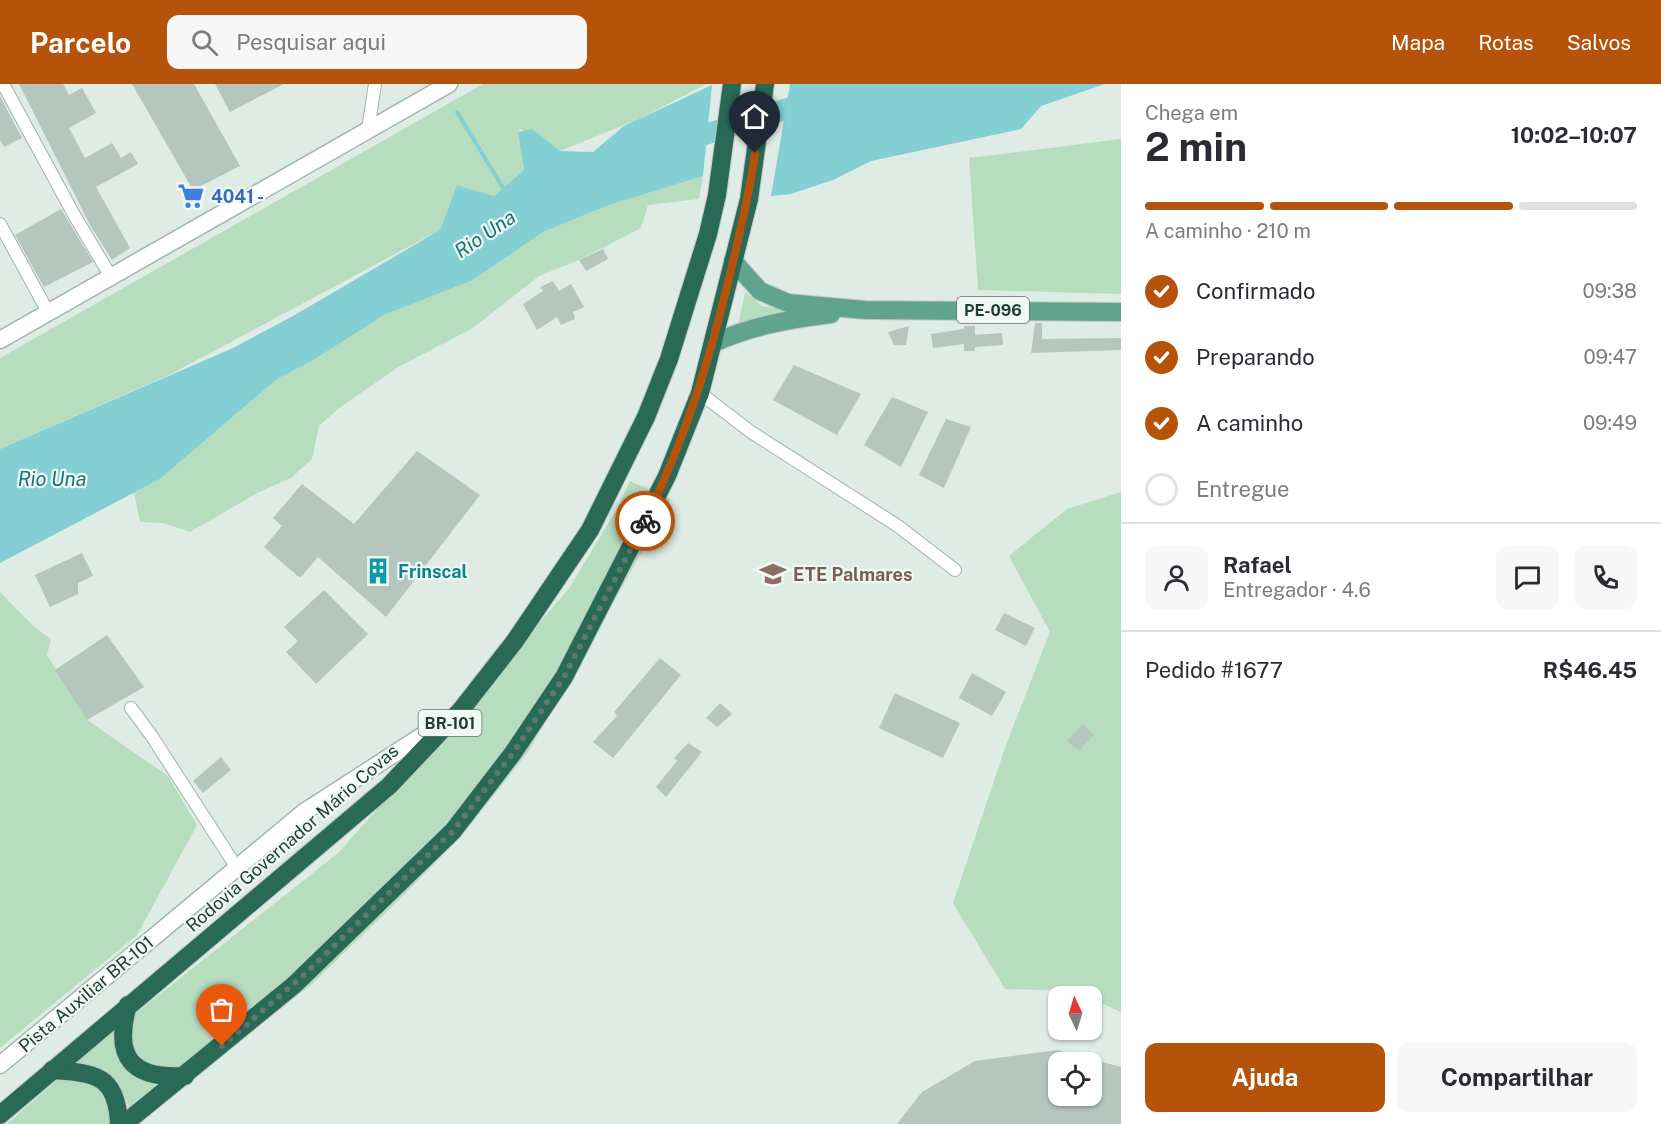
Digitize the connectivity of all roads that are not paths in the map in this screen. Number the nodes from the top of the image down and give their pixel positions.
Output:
1 (3, 84) edge
2 (375, 84) edge
3 (449, 84) edge
4 (732, 84) edge
5 (765, 84) edge
6 (368, 130) junction
7 (0, 224) edge
8 (733, 261) junction
9 (111, 277) junction
10 (865, 310) junction
11 (48, 312) junction
12 (1121, 312) edge
13 (0, 340) edge
14 (714, 343) junction
15 (700, 393) junction
16 (955, 570) dead end
17 (131, 708) dead end
18 (461, 710) junction
19 (237, 868) junction
20 (128, 1005) junction
21 (0, 1065) edge
22 (52, 1070) junction
23 (185, 1076) junction
24 (0, 1115) edge
25 (122, 1124) edge

1 - 9 street
2 - 6 street
3 - 6 main road
4 - 18 highway, Rodovia Governador Mário Covas / BR-101
5 - 8 highway
6 - 9 main road
7 - 11 street
8 - 10 main road, PE-096
8 - 14 highway
9 - 11 main road
10 - 12 main road, PE-096
10 - 14 main road, PE-096
11 - 13 main road
14 - 15 highway
15 - 16 street
15 - 23 highway
17 - 19 street
18 - 19 main road, Pista Auxiliar BR-101
18 - 20 highway, Rodovia Governador Mário Covas / BR-101
19 - 21 main road, Pista Auxiliar BR-101
20 - 22 highway, Rodovia Governador Mário Covas / BR-101
20 - 23 highway
22 - 24 highway, Rodovia Governador Mário Covas / BR-101
22 - 25 highway
23 - 25 highway

